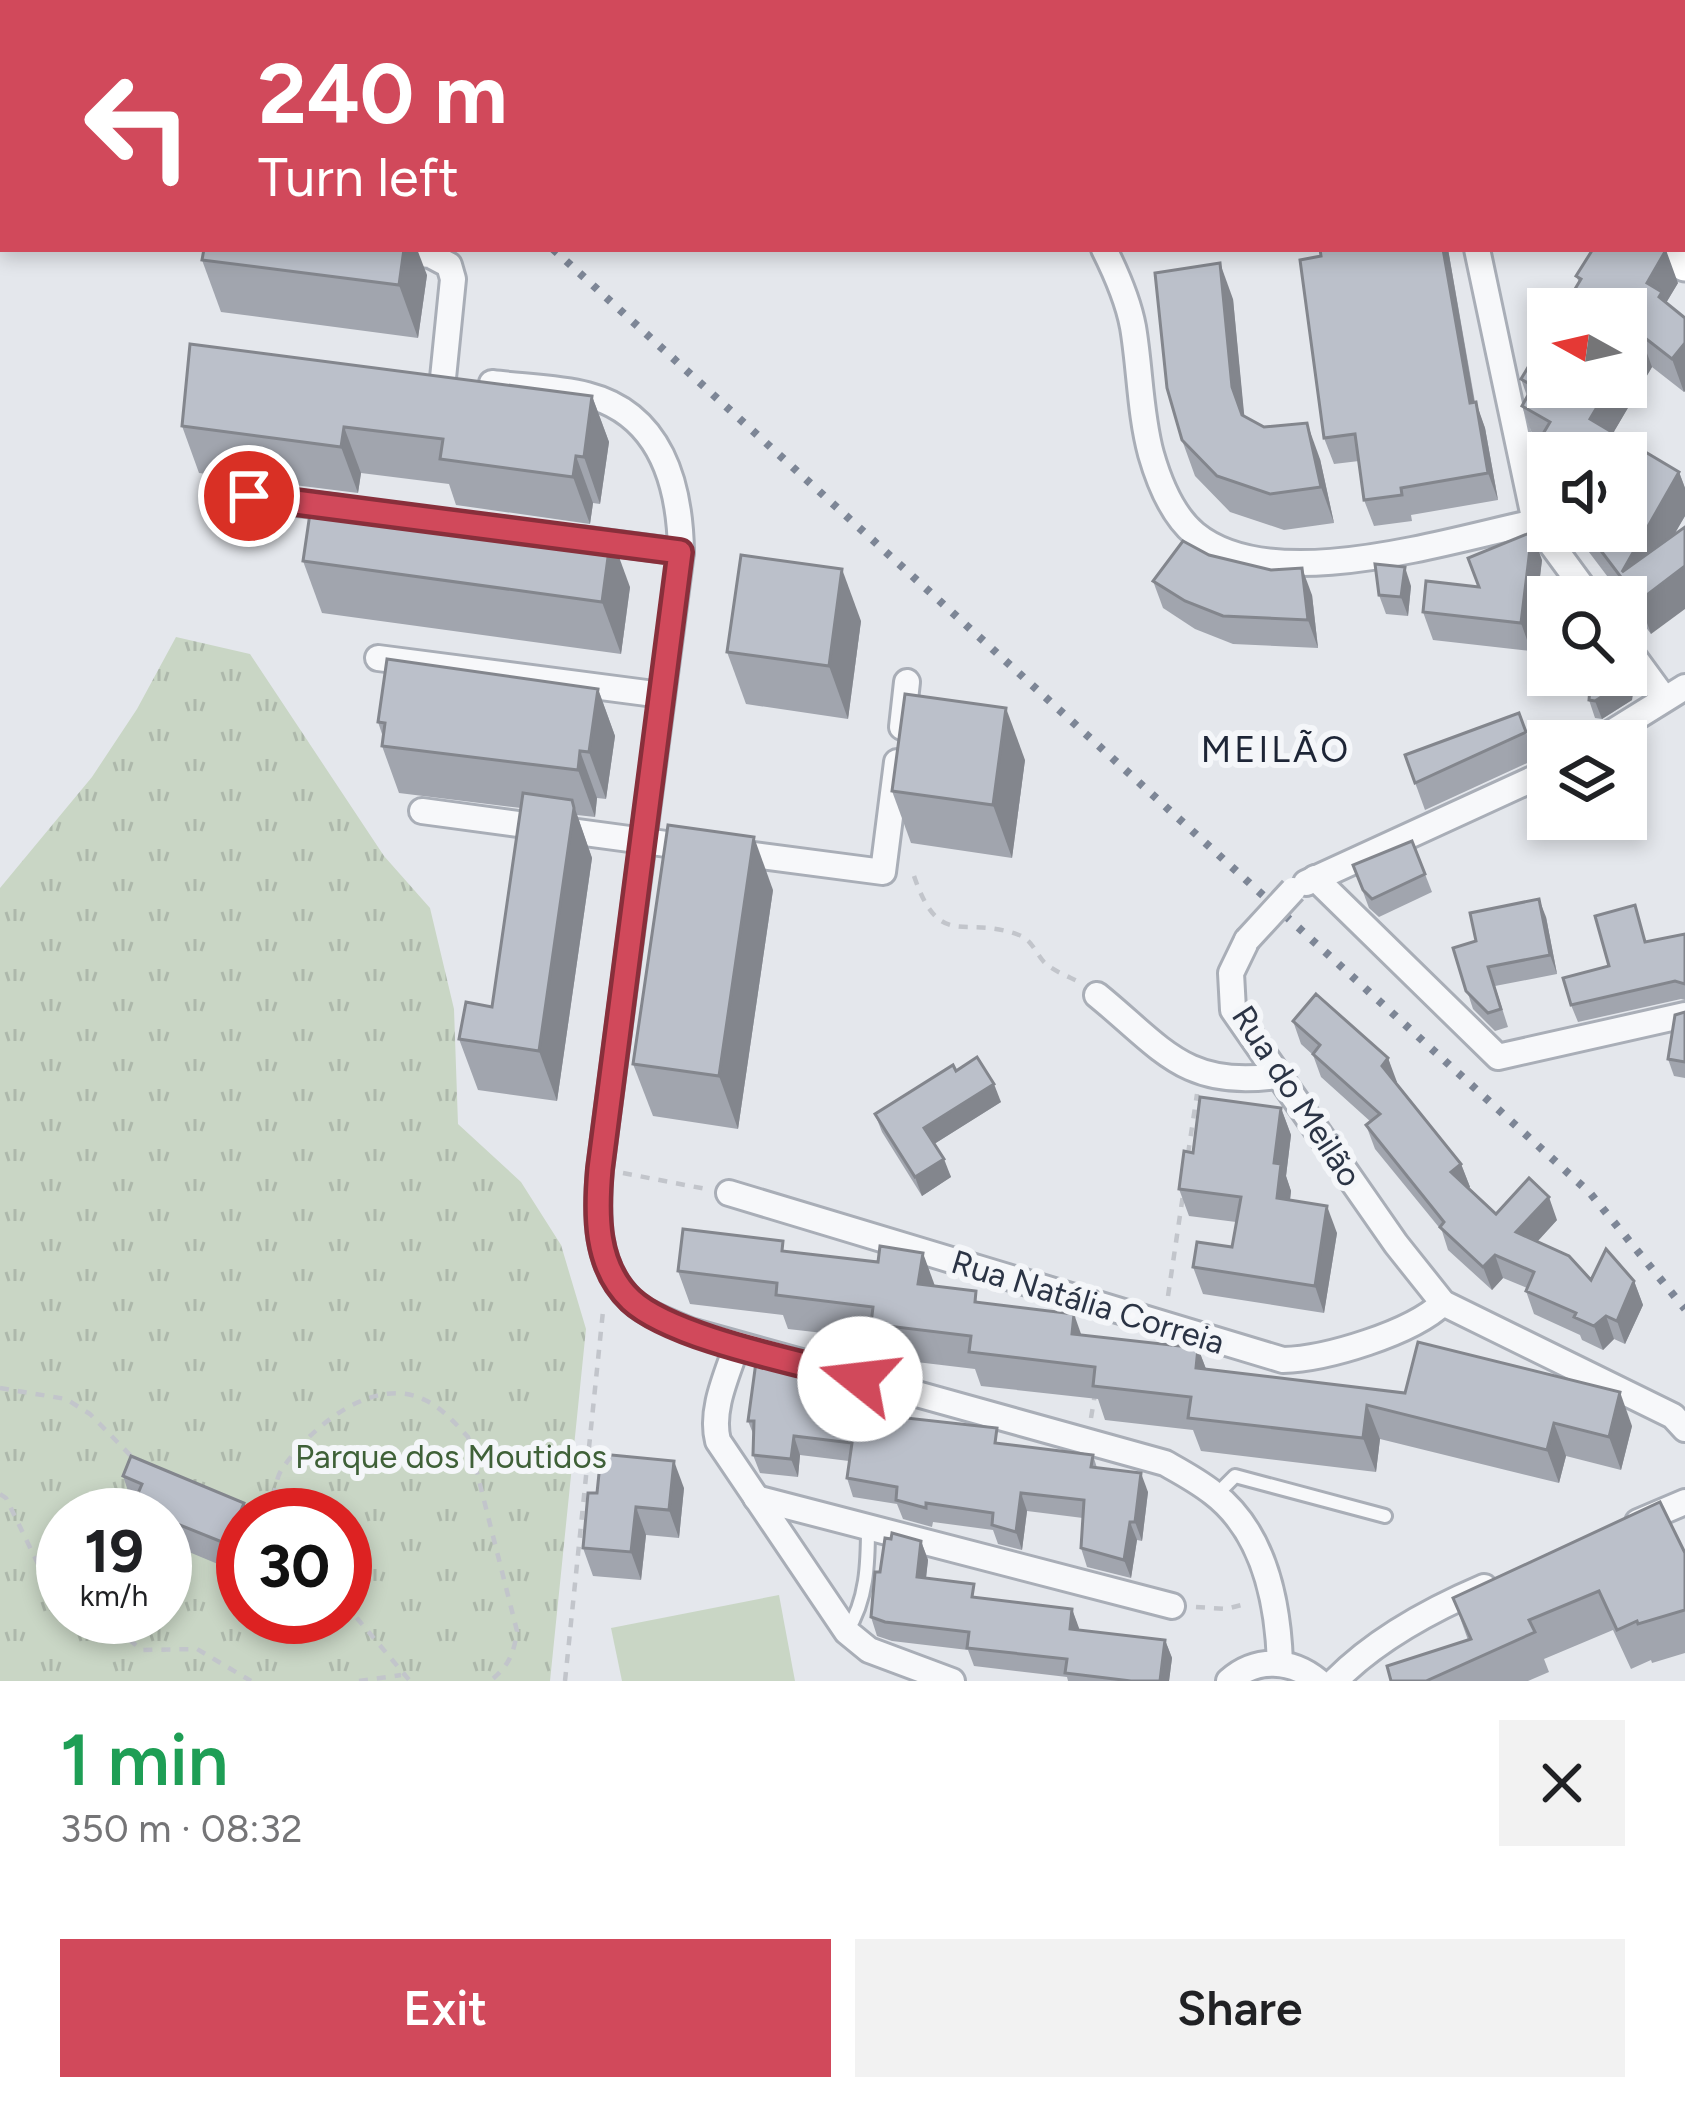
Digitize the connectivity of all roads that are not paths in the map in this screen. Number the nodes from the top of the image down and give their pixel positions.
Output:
1 (404, 252) edge
2 (1105, 252) edge
3 (1478, 252) edge
4 (1527, 484) edge
5 (249, 496) dead end
6 (366, 512) edge
7 (1527, 524) edge
8 (553, 536) edge
9 (680, 552) junction
10 (378, 658) dead end
11 (1647, 666) edge
12 (907, 682) dead end
13 (1675, 692) edge
14 (662, 695) junction
15 (1631, 720) edge
16 (1527, 782) edge
17 (422, 811) dead end
18 (642, 840) junction
19 (1304, 884) junction
20 (1097, 995) road end
21 (1685, 1016) edge
22 (1276, 1076) junction
23 (729, 1193) road end
24 (1443, 1303) junction
25 (736, 1345) junction
26 (1685, 1429) edge
27 (1216, 1495) junction
28 (756, 1498) junction
29 (1685, 1502) edge
30 (1384, 1516) dead end
31 (868, 1527) junction
32 (1619, 1530) edge
33 (1510, 1576) edge
34 (1172, 1606) road end
35 (847, 1632) junction
36 (1280, 1663) junction
37 (952, 1681) edge
38 (1229, 1681) edge
39 (1318, 1681) edge
40 (1335, 1681) edge

1 - 9 street
2 - 7 street
3 - 4 street
5 - 6 street
8 - 9 street
9 - 14 street
10 - 14 street
11 - 13 street
12 - 18 street
13 - 15 street
14 - 18 street
16 - 19 street, Rua do Meilão
17 - 18 street
18 - 25 street
19 - 21 street
19 - 22 street, Rua do Meilão, bridge
20 - 22 street
22 - 24 street, Rua do Meilão
23 - 24 street, Rua Natália Correia
24 - 26 street, Rua do Meilão
25 - 27 street
25 - 28 street
27 - 30 lane
27 - 36 street
28 - 31 street
28 - 35 street
29 - 32 street
31 - 34 street
31 - 35 lane
33 - 40 street
35 - 37 street
36 - 38 street
36 - 39 street

